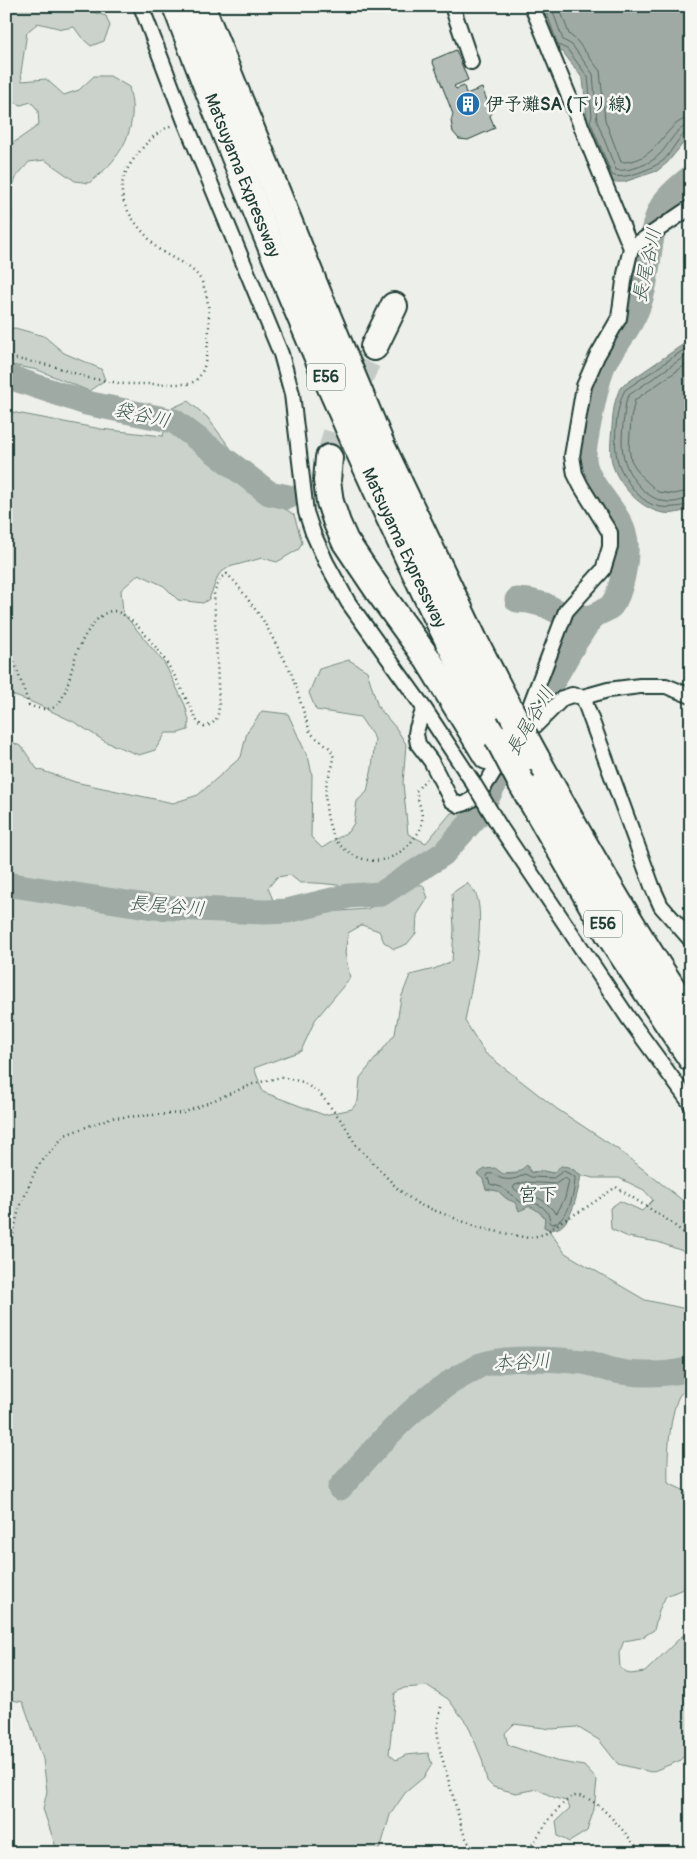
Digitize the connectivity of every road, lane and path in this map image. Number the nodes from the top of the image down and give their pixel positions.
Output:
1 (141, 6) edge
2 (176, 6) edge
3 (201, 6) edge
4 (215, 6) edge
5 (452, 6) edge
6 (532, 6) edge
7 (471, 62) dead end
8 (184, 119) junction
9 (691, 206) edge
10 (631, 248) junction
11 (318, 294) junction
12 (394, 306) dead end
13 (374, 347) tunnel mouth
14 (6, 357) edge
15 (329, 458) tunnel mouth
16 (6, 657) edge
17 (691, 696) edge
18 (582, 697) junction
19 (424, 708) junction
20 (523, 718) junction
21 (492, 747) junction
22 (436, 773) junction
23 (691, 940) edge
24 (691, 1016) edge
25 (691, 1059) edge
26 (691, 1104) edge
27 (691, 1239) edge
28 (6, 1263) edge
29 (441, 1706) dead end
30 (478, 1853) edge
31 (527, 1853) edge
32 (643, 1853) edge

1 - 8 street
2 - 21 highway, Matsuyama Expressway / E56
3 - 11 highway, Matsuyama Expressway / E56
4 - 11 highway
5 - 7 street
6 - 10 street
8 - 14 path
8 - 19 street
9 - 10 street
10 - 20 street
11 - 20 highway, Matsuyama Expressway / E56
12 - 13 highway
15 - 21 highway
16 - 22 path
17 - 18 street
18 - 20 street
18 - 23 street
19 - 22 street
19 - 26 street, bridge
20 - 22 street
20 - 24 highway, Matsuyama Expressway / E56, bridge
21 - 25 highway
27 - 28 path
29 - 30 path
31 - 32 path

